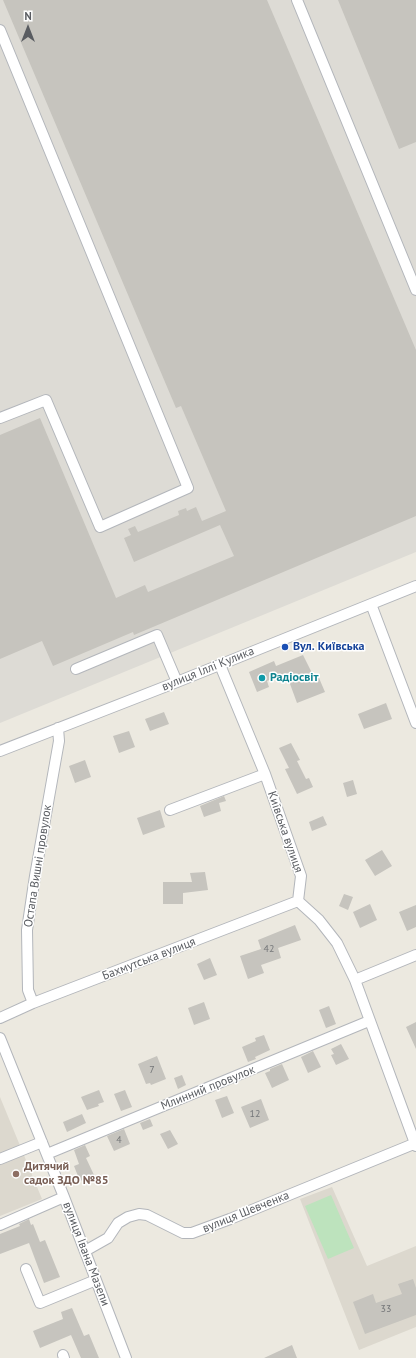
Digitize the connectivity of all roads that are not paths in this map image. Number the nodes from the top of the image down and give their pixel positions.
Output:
1 (297, 0) edge
2 (0, 30) edge
3 (416, 290) edge
4 (0, 418) edge
5 (416, 586) edge
6 (371, 604) junction
7 (220, 665) junction
8 (76, 669) dead end
9 (177, 682) junction
10 (416, 723) edge
11 (58, 728) junction
12 (0, 751) edge
13 (265, 774) junction
14 (170, 810) dead end
15 (298, 901) junction
16 (416, 955) edge
17 (355, 980) junction
18 (33, 1003) junction
19 (0, 1018) edge
20 (370, 1021) junction
21 (0, 1038) edge
22 (42, 1142) junction
23 (416, 1144) edge
24 (47, 1154) junction
25 (0, 1159) edge
26 (64, 1197) junction
27 (0, 1225) edge
28 (85, 1251) junction
29 (26, 1269) dead end
30 (96, 1280) junction
31 (126, 1358) edge

1 - 3 street
2 - 4 street
5 - 6 street, вулиця Іллі Кулика
6 - 7 street, вулиця Іллі Кулика
6 - 10 street
7 - 9 street, вулиця Іллі Кулика
7 - 13 street, Київська вулиця
8 - 9 street
9 - 11 street, вулиця Іллі Кулика
11 - 12 street, вулиця Іллі Кулика
11 - 18 street, Остапа Вишні провулок
13 - 14 street
13 - 15 street, Київська вулиця
15 - 17 street
15 - 18 street, Бахмутська вулиця
16 - 17 street
17 - 20 street
18 - 19 street, Бахмутська вулиця
20 - 23 street
20 - 24 street, Млинний провулок
21 - 22 street, вулиця Івана Мазепи
22 - 24 street, вулиця Івана Мазепи
22 - 25 street
23 - 28 street, вулиця Шевченка
24 - 26 street, вулиця Івана Мазепи
26 - 27 street
26 - 28 street, вулиця Івана Мазепи
28 - 30 street, вулиця Івана Мазепи
29 - 30 street
30 - 31 street, вулиця Івана Мазепи

